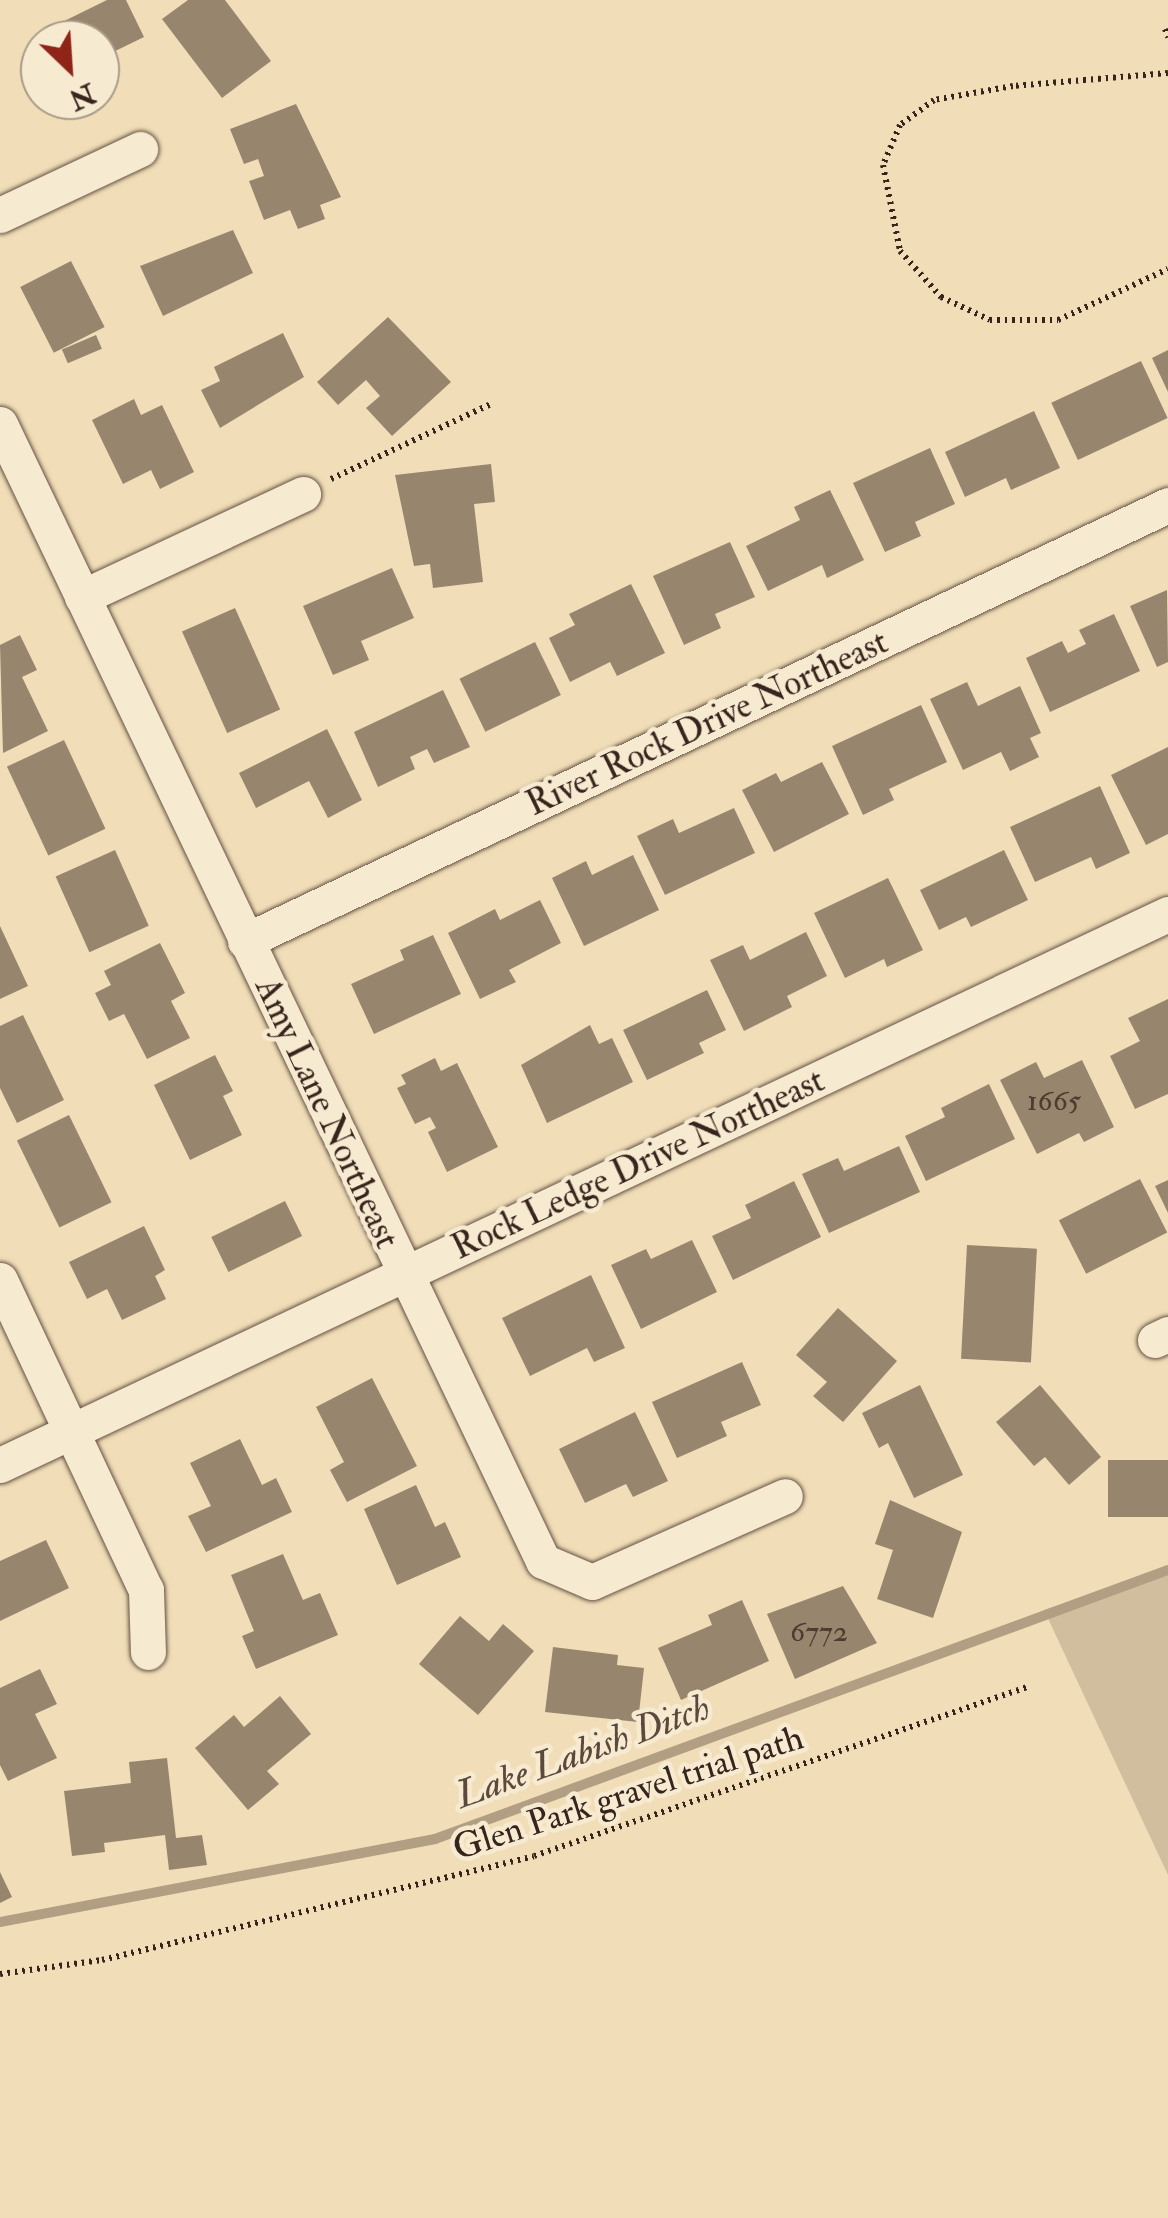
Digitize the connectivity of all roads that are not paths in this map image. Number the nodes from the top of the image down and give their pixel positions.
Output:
1 (140, 149) dead end
2 (0, 216) edge
3 (0, 424) edge
4 (303, 494) road end
5 (1168, 505) edge
6 (82, 597) junction
7 (1168, 914) edge
8 (245, 941) junction
9 (404, 1274) junction
10 (0, 1280) edge
11 (72, 1432) junction
12 (0, 1465) edge
13 (785, 1496) dead end
14 (148, 1652) dead end

1 - 2 street
3 - 6 street, Amy Lane Northeast
4 - 6 street
5 - 8 street, River Rock Drive Northeast
6 - 8 street, Amy Lane Northeast
7 - 9 street, Rock Ledge Drive Northeast
8 - 9 street, Amy Lane Northeast
9 - 11 street, Rock Ledge Drive Northeast
9 - 13 street, Amy Lane Northeast
10 - 11 street
11 - 12 street, Rock Ledge Drive Northeast
11 - 14 street

